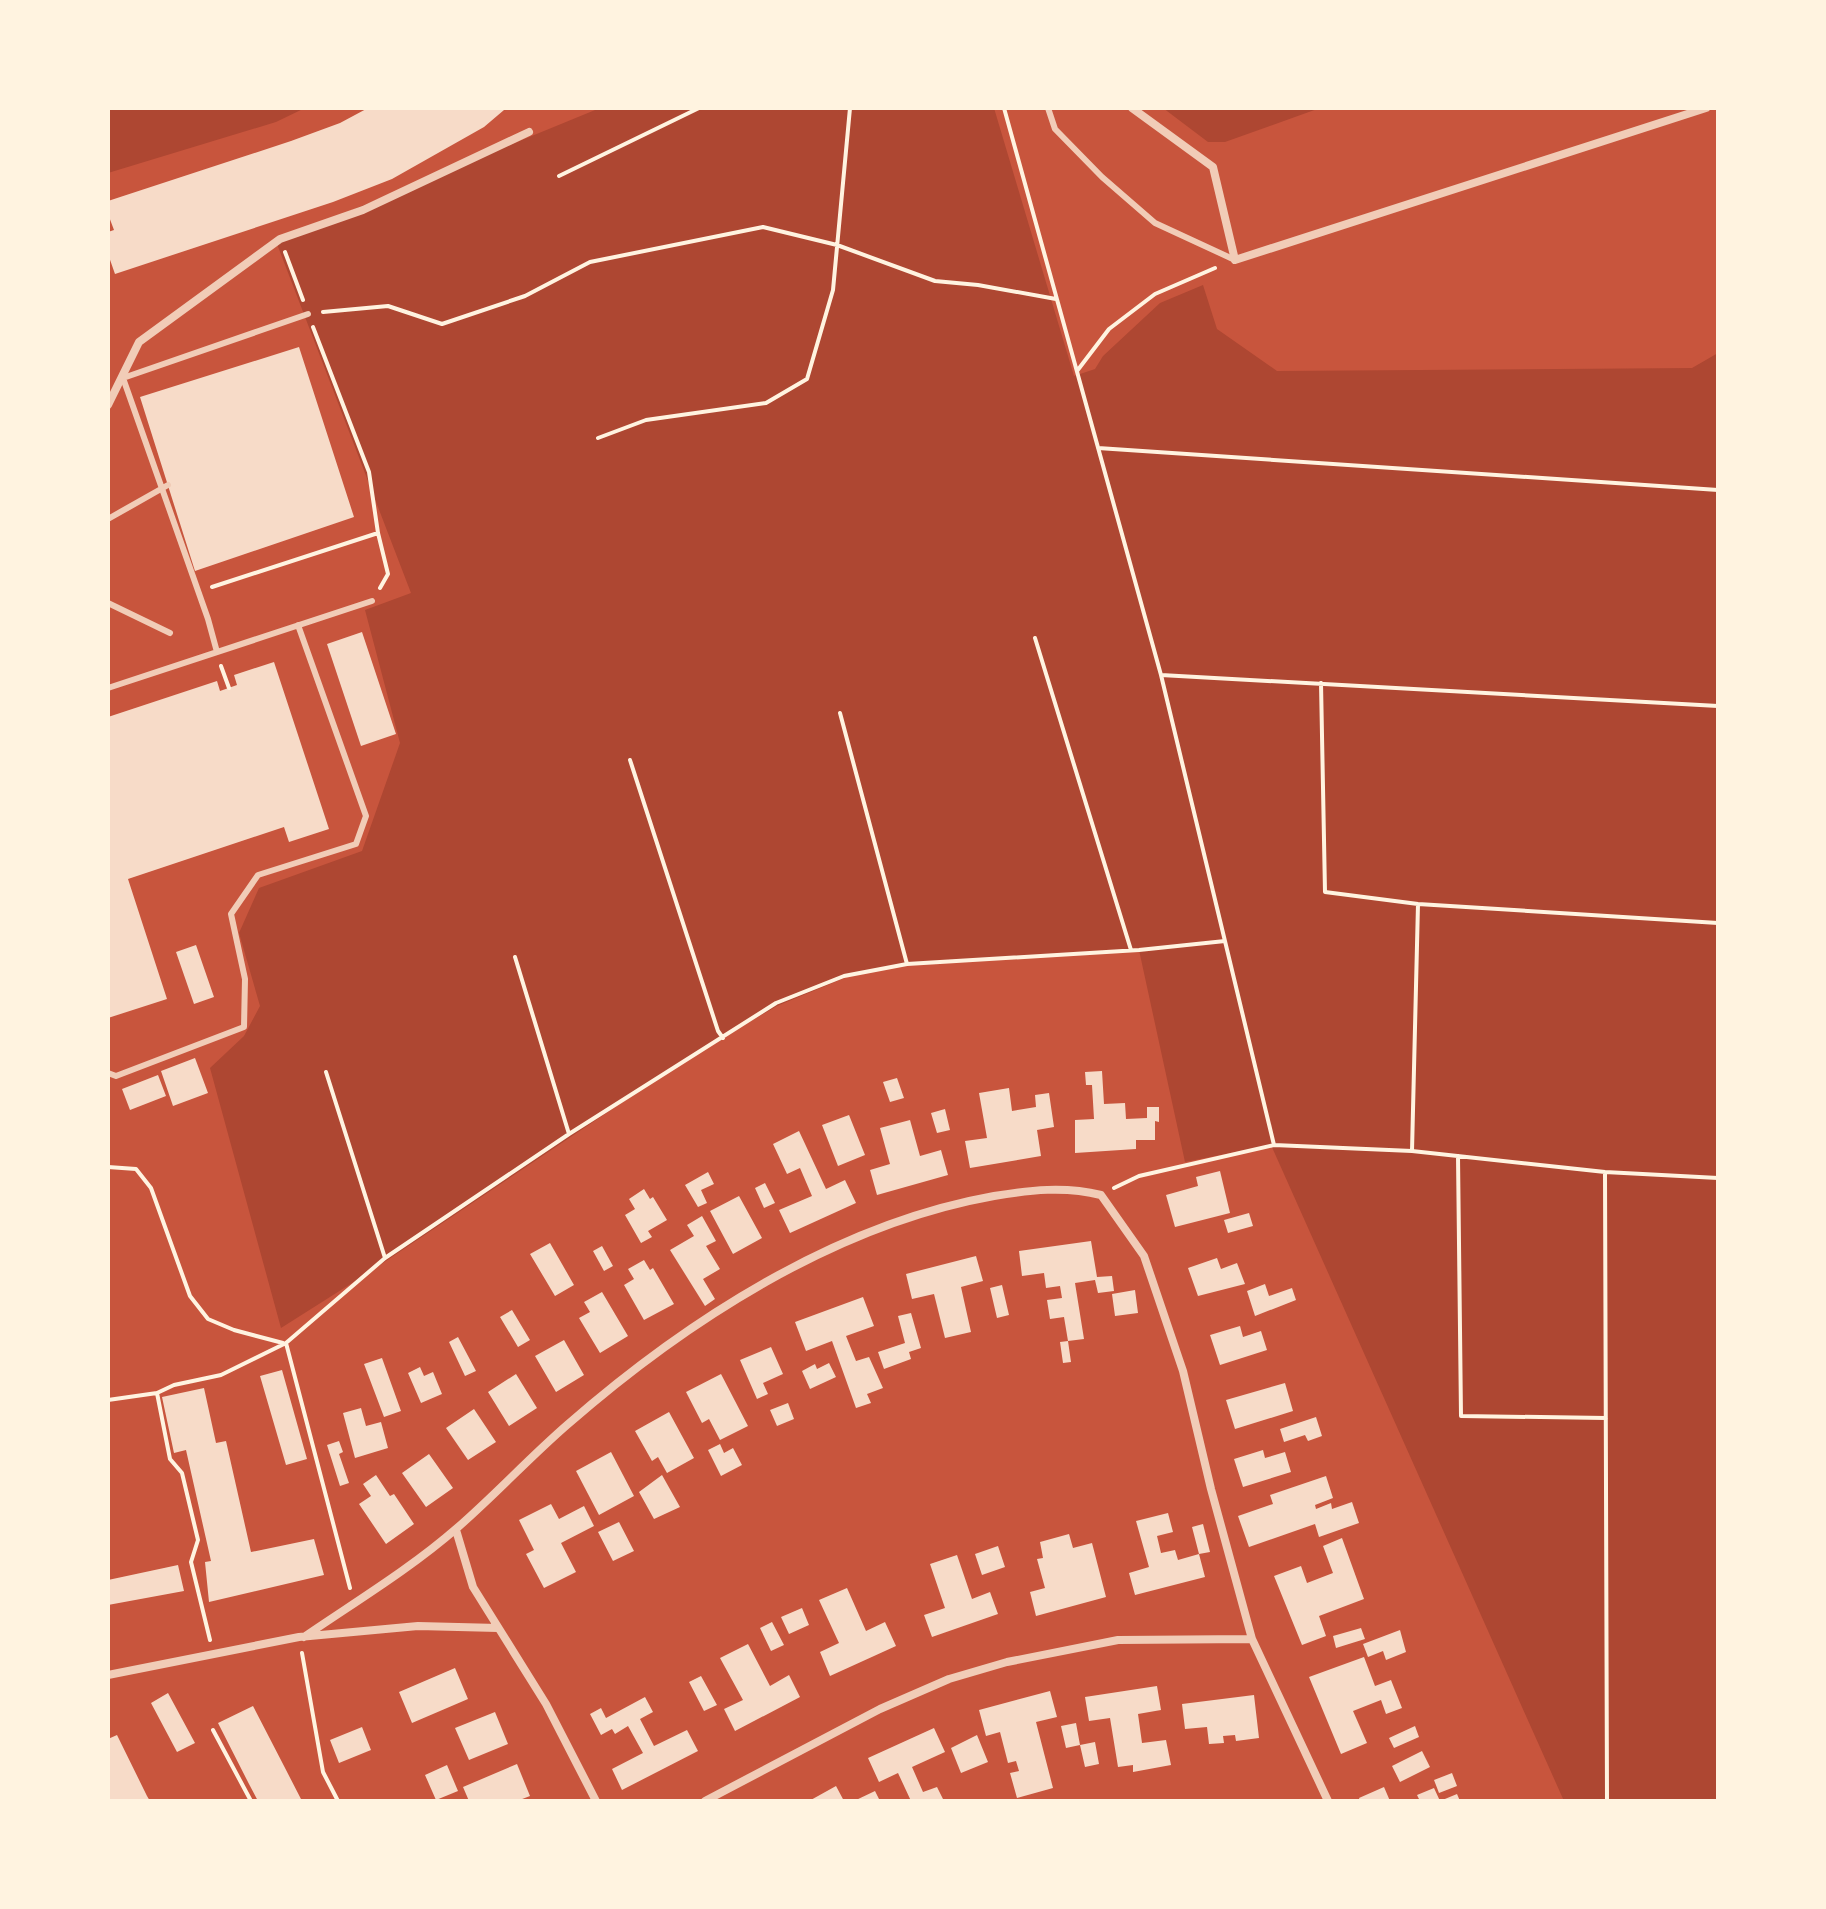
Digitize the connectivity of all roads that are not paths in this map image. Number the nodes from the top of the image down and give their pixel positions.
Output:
1 (1048, 108) edge
2 (1132, 108) edge
3 (1704, 109) edge
4 (529, 132) dead end
5 (1235, 260) junction
6 (308, 314) road end
7 (108, 405) edge
8 (165, 486) junction
9 (108, 519) edge
10 (372, 601) road end
11 (108, 603) edge
12 (298, 625) junction
13 (170, 633) dead end
14 (217, 652) junction
15 (108, 688) edge
16 (108, 1073) edge
17 (456, 1530) junction
18 (498, 1628) junction
19 (302, 1637) junction
20 (1252, 1639) junction
21 (108, 1675) edge
22 (596, 1801) edge
23 (705, 1801) edge
24 (1328, 1801) edge

1 - 5 lane
2 - 5 street
3 - 5 street
4 - 7 street
6 - 8 lane
8 - 9 lane
8 - 14 lane
10 - 12 lane
11 - 13 lane
12 - 14 lane
12 - 16 lane
14 - 15 lane
17 - 18 street
17 - 19 street
17 - 20 street
18 - 19 street
18 - 22 street
19 - 21 street
20 - 23 street
20 - 24 street

